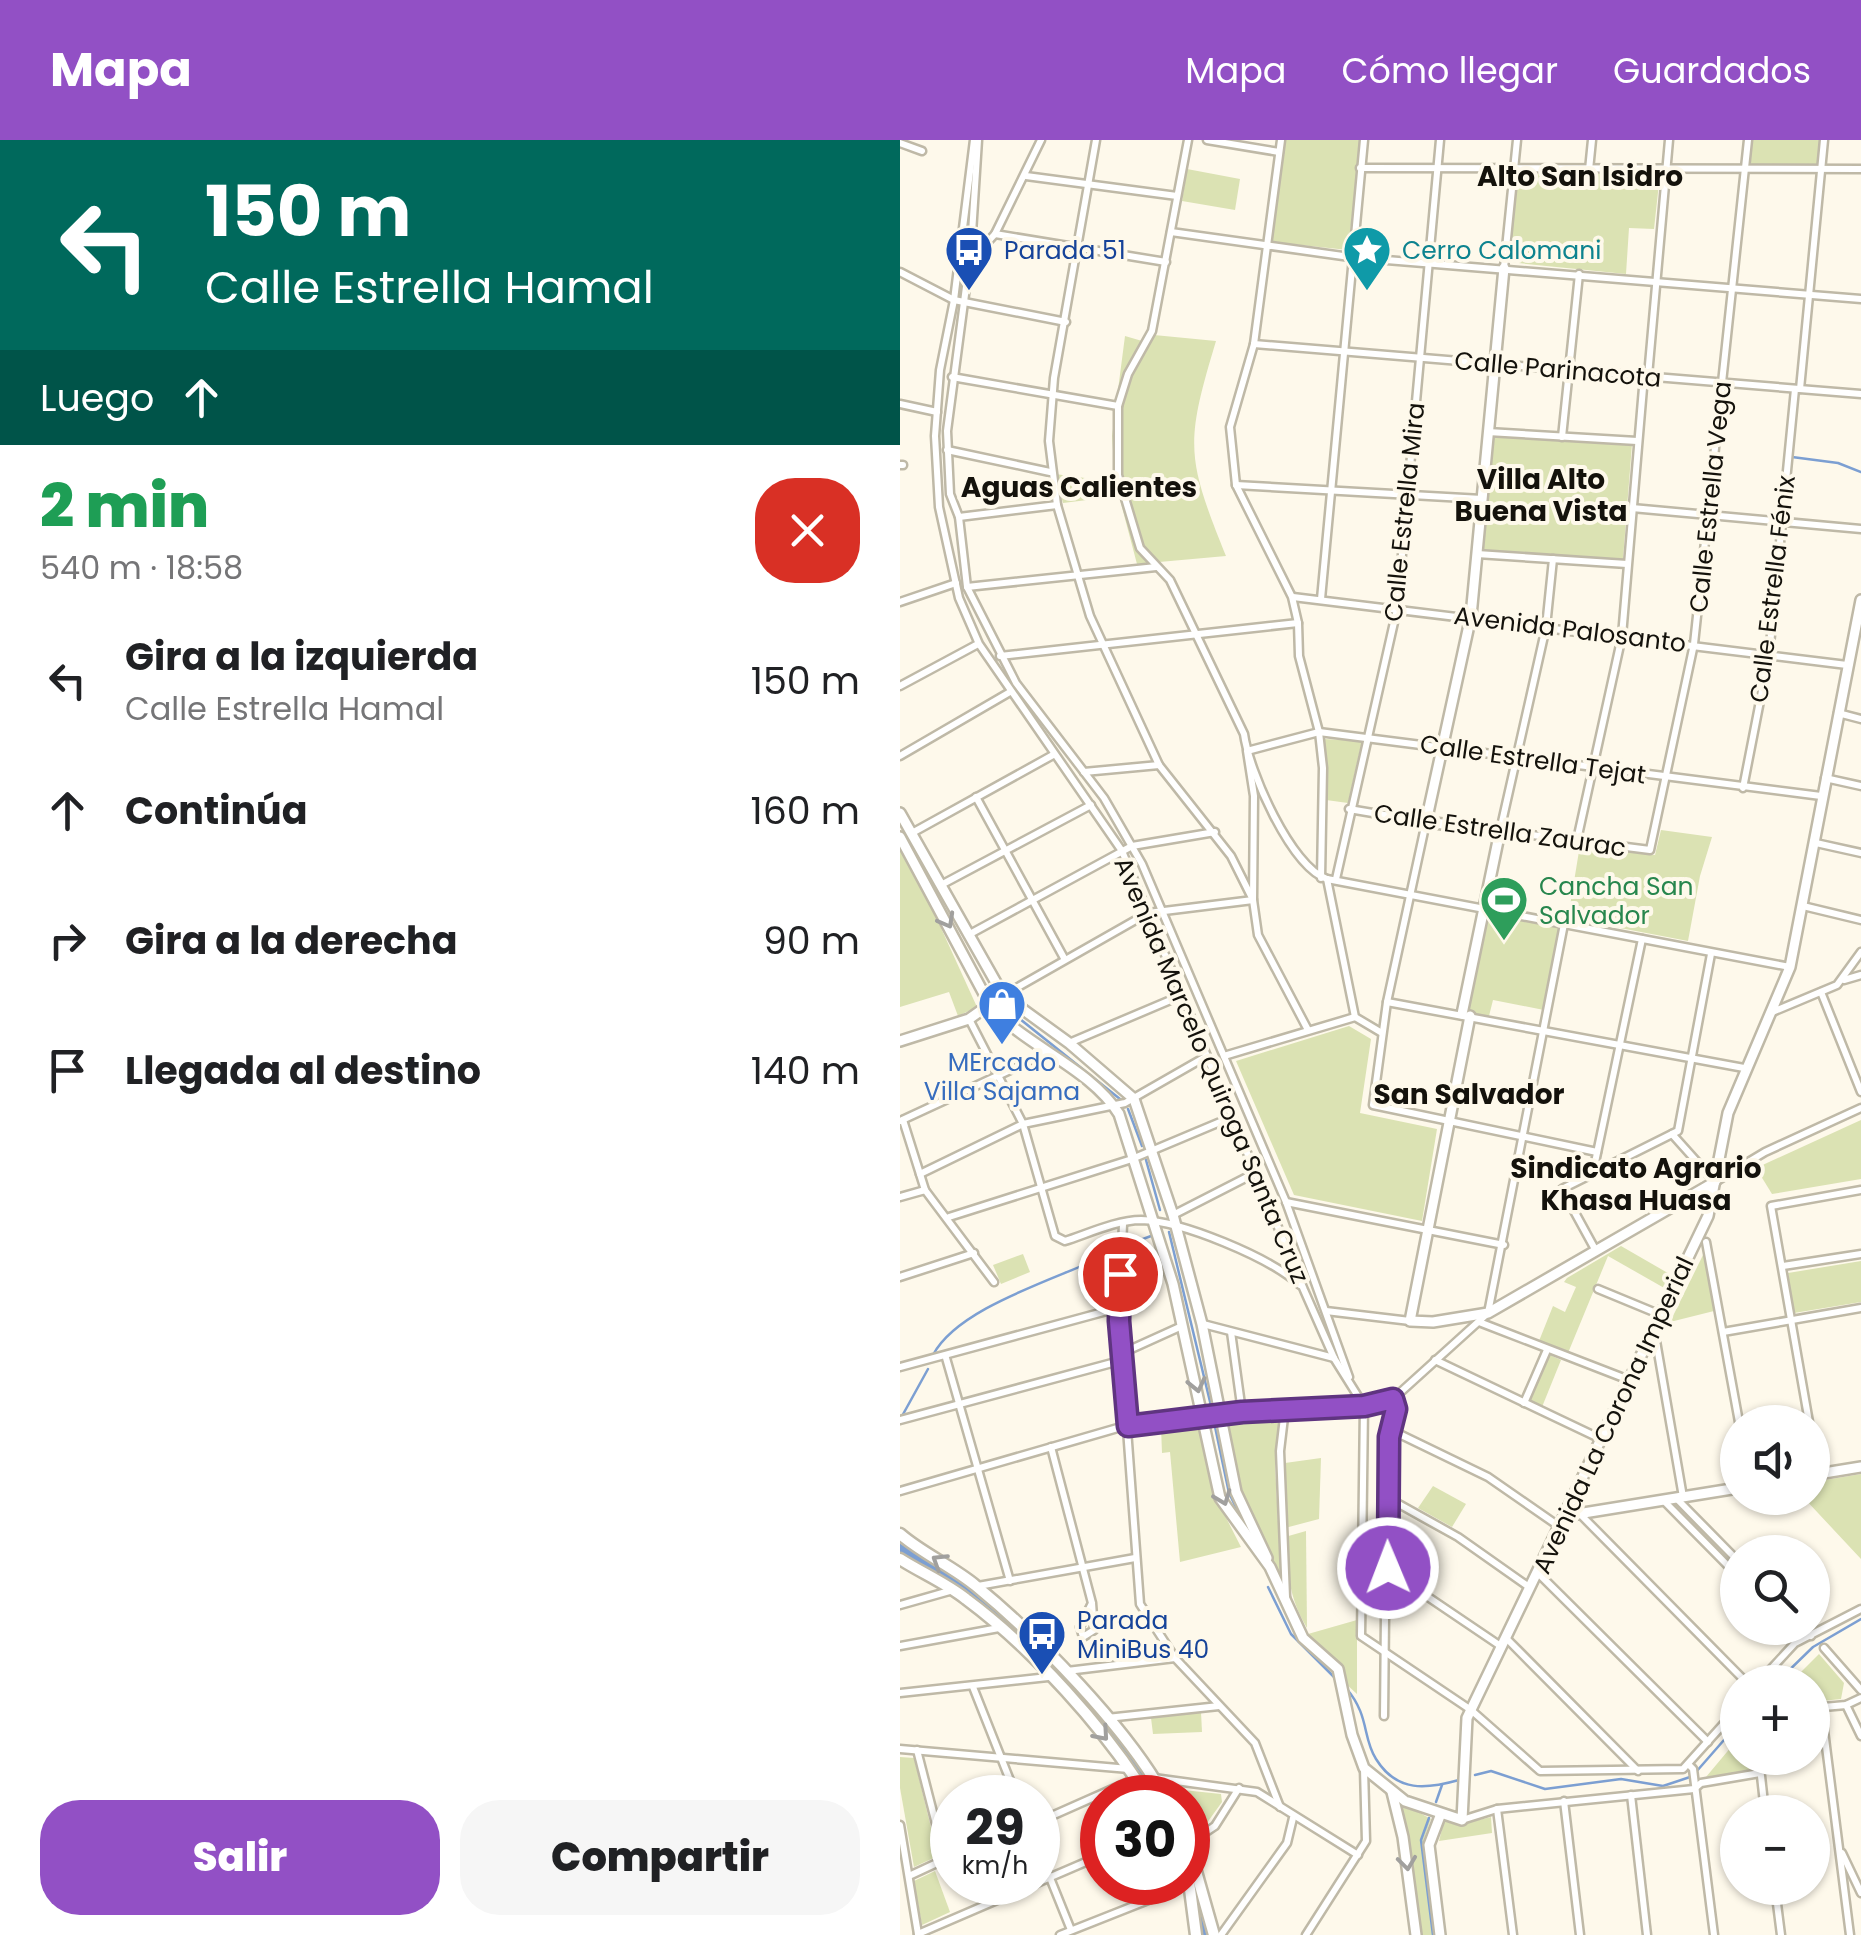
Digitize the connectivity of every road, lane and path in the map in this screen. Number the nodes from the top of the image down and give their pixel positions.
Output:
1 (976, 140) edge
2 (1041, 140) edge
3 (1096, 140) edge
4 (1188, 140) edge
5 (1207, 140) edge
6 (1281, 140) edge
7 (1364, 140) edge
8 (1440, 140) edge
9 (1517, 140) edge
10 (1592, 140) edge
11 (1669, 140) edge
12 (1748, 140) edge
13 (1824, 140) edge
14 (900, 144) edge
15 (922, 151) dead end
16 (1280, 152) junction
17 (1360, 168) junction
18 (1514, 168) junction
19 (1436, 169) junction
20 (1861, 169) edge
21 (1589, 170) junction
22 (1666, 170) junction
23 (1745, 170) junction
24 (1821, 170) junction
25 (1026, 176) junction
26 (1088, 184) junction
27 (1178, 196) junction
28 (1171, 232) junction
29 (994, 234) junction
30 (1078, 246) junction
31 (971, 248) junction
32 (1265, 248) junction
33 (1350, 257) junction
34 (1428, 261) junction
35 (1166, 262) junction
36 (1504, 268) junction
37 (900, 272) edge
38 (1579, 274) junction
39 (1655, 280) junction
40 (1734, 286) junction
41 (1808, 293) junction
42 (1861, 299) edge
43 (958, 301) junction
44 (1066, 322) junction
45 (1254, 344) junction
46 (1342, 352) junction
47 (1420, 358) junction
48 (1494, 364) junction
49 (1569, 370) junction
50 (952, 376) junction
51 (1646, 376) junction
52 (1722, 382) junction
53 (1797, 389) junction
54 (1053, 394) junction
55 (1861, 394) edge
56 (900, 404) edge
57 (1118, 406) junction
58 (937, 412) junction
59 (1488, 432) junction
60 (1562, 437) junction
61 (1638, 441) junction
62 (947, 450) junction
63 (1050, 472) junction
64 (1236, 485) junction
65 (1330, 487) junction
66 (1407, 494) junction
67 (1482, 499) junction
68 (1056, 505) junction
69 (1632, 508) junction
70 (1706, 512) junction
71 (959, 517) junction
72 (1781, 520) junction
73 (1861, 529) edge
74 (1477, 554) junction
75 (1553, 559) junction
76 (1627, 564) junction
77 (1157, 567) junction
78 (1076, 577) junction
79 (956, 584) junction
80 (966, 587) junction
81 (1292, 597) junction
82 (1321, 599) junction
83 (1861, 600) edge
84 (900, 602) edge
85 (1397, 609) junction
86 (1472, 616) junction
87 (1298, 623) junction
88 (1546, 626) junction
89 (1196, 635) junction
90 (1622, 636) junction
91 (979, 644) junction
92 (1694, 644) junction
93 (1103, 645) junction
94 (1856, 650) edge
95 (1769, 655) junction
96 (1000, 656) junction
97 (1848, 665) junction
98 (900, 686) edge
99 (1010, 692) junction
100 (1838, 713) junction
101 (1861, 720) edge
102 (1319, 732) junction
103 (1366, 736) junction
104 (1441, 748) junction
105 (1246, 751) junction
106 (1054, 755) junction
107 (900, 756) edge
108 (1517, 758) junction
109 (1159, 765) junction
110 (1593, 768) junction
111 (1083, 772) junction
112 (1667, 777) junction
113 (1825, 778) junction
114 (1861, 786) edge
115 (1743, 788) junction
116 (1822, 796) junction
117 (976, 797) junction
118 (1091, 805) junction
119 (1349, 809) junction
120 (900, 814) edge
121 (1426, 822) junction
122 (1500, 831) junction
123 (1215, 832) junction
124 (912, 834) junction
125 (1577, 840) junction
126 (1816, 843) junction
127 (902, 844) edge
128 (1132, 846) junction
129 (1650, 850) joint
130 (1006, 851) junction
131 (1122, 851) junction
132 (1861, 852) edge
133 (1328, 879) junction
134 (941, 885) junction
135 (1409, 894) junction
136 (1032, 899) junction
137 (1253, 900) junction
138 (1803, 906) junction
139 (1161, 909) junction
140 (1484, 910) junction
141 (1148, 912) junction
142 (1861, 920) edge
143 (1564, 924) junction
144 (970, 934) junction
145 (1642, 939) junction
146 (1861, 952) edge
147 (1710, 954) junction
148 (1064, 958) junction
149 (1790, 967) junction
150 (1861, 975) edge
151 (1844, 980) junction
152 (1821, 992) junction
153 (1003, 995) junction
154 (1180, 996) junction
155 (1388, 1002) junction
156 (991, 1007) junction
157 (1769, 1014) junction
158 (1466, 1015) junction
159 (1356, 1016) junction
160 (969, 1019) junction
161 (1308, 1030) junction
162 (1544, 1030) junction
163 (1382, 1033) junction
164 (900, 1042) edge
165 (1069, 1043) junction
166 (1619, 1044) junction
167 (1048, 1053) junction
168 (1207, 1056) junction
169 (1224, 1056) junction
170 (1692, 1058) junction
171 (1744, 1068) junction
172 (998, 1078) junction
173 (1861, 1092) edge
174 (1134, 1098) junction
175 (1114, 1107) junction
176 (1861, 1108) edge
177 (1232, 1117) junction
178 (901, 1120) edge
179 (1023, 1124) junction
180 (1448, 1124) junction
181 (1672, 1134) junction
182 (1524, 1137) junction
183 (1152, 1151) junction
184 (1597, 1152) junction
185 (1132, 1158) junction
186 (1593, 1172) junction
187 (1255, 1173) junction
188 (920, 1174) junction
189 (1715, 1182) junction
190 (1041, 1188) junction
191 (925, 1190) junction
192 (1861, 1190) edge
193 (900, 1197) edge
194 (1286, 1202) junction
195 (949, 1217) junction
196 (1173, 1220) junction
197 (1123, 1224) junction
198 (1152, 1224) junction
199 (1429, 1231) junction
200 (1706, 1242) dead end
201 (1504, 1245) junction
202 (1596, 1251) junction
203 (974, 1253) junction
204 (1861, 1254) edge
205 (1783, 1266) junction
206 (900, 1277) edge
207 (994, 1282) dead end
208 (1598, 1289) dead end
209 (1304, 1290) junction
210 (1118, 1308) junction
211 (1861, 1310) edge
212 (1326, 1311) junction
213 (1488, 1313) junction
214 (1661, 1315) junction
215 (1792, 1320) junction
216 (1410, 1321) junction
217 (1479, 1322) junction
218 (1202, 1324) junction
219 (1184, 1326) junction
220 (1231, 1332) junction
221 (1723, 1332) junction
222 (1656, 1341) dead end
223 (1547, 1350) junction
224 (1121, 1356) junction
225 (946, 1358) junction
226 (1334, 1358) junction
227 (1435, 1360) junction
228 (900, 1368) edge
229 (1629, 1380) junction
230 (1351, 1383) junction
231 (1393, 1399) junction
232 (1524, 1402) junction
233 (1736, 1405) edge
234 (1806, 1405) edge
235 (959, 1406) junction
236 (1364, 1406) junction
237 (1284, 1408) junction
238 (1242, 1412) junction
239 (1222, 1416) junction
240 (1204, 1417) junction
241 (900, 1420) edge
242 (1128, 1426) junction
243 (1390, 1430) junction
244 (1601, 1439) junction
245 (1050, 1447) junction
246 (1861, 1467) edge
247 (976, 1469) junction
248 (1830, 1472) edge
249 (900, 1491) edge
250 (1720, 1491) edge
251 (1387, 1497) junction
252 (1680, 1497) junction
253 (1663, 1500) junction
254 (1580, 1514) junction
255 (1563, 1521) junction
256 (900, 1534) edge
257 (1720, 1541) edge
258 (1362, 1552) junction
259 (1135, 1558) junction
260 (1720, 1558) edge
261 (900, 1559) edge
262 (1270, 1567) junction
263 (1388, 1568) junction
264 (1082, 1569) junction
265 (1538, 1573) junction
266 (1010, 1581) junction
267 (977, 1586) junction
268 (1531, 1588) junction
269 (954, 1590) junction
270 (1287, 1600) junction
271 (1092, 1603) junction
272 (900, 1604) edge
273 (1861, 1609) edge
274 (1830, 1626) edge
275 (1000, 1628) junction
276 (1504, 1642) junction
277 (1795, 1645) edge
278 (900, 1646) edge
279 (1824, 1648) dead end
280 (1385, 1650) junction
281 (1175, 1658) junction
282 (1729, 1665) edge
283 (1776, 1665) edge
284 (1063, 1672) junction
285 (1048, 1677) junction
286 (973, 1687) junction
287 (1861, 1690) edge
288 (900, 1693) edge
289 (1861, 1698) edge
290 (1846, 1704) junction
291 (1220, 1706) junction
292 (1830, 1706) edge
293 (1471, 1710) junction
294 (1384, 1716) dead end
295 (1106, 1718) junction
296 (1720, 1728) edge
297 (1861, 1736) edge
298 (1708, 1742) junction
299 (900, 1750) edge
300 (918, 1750) junction
301 (1002, 1760) junction
302 (1691, 1767) junction
303 (1364, 1768) junction
304 (1638, 1771) junction
305 (1133, 1774) junction
306 (1008, 1775) edge
307 (1152, 1775) edge
308 (1748, 1775) edge
309 (1828, 1775) edge
310 (1210, 1785) edge
311 (1238, 1788) junction
312 (1694, 1789) junction
313 (930, 1792) edge
314 (1392, 1792) junction
315 (1631, 1796) junction
316 (1564, 1801) junction
317 (1280, 1807) junction
318 (1497, 1809) junction
319 (1060, 1811) edge
320 (1440, 1816) junction
321 (1293, 1817) junction
322 (1462, 1820) junction
323 (900, 1825) edge
324 (1210, 1829) edge
325 (1840, 1847) junction
326 (1358, 1855) junction
327 (930, 1867) edge
328 (909, 1876) junction
329 (1861, 1893) edge
330 (986, 1905) edge
331 (1057, 1905) edge
332 (1129, 1905) edge
333 (1192, 1905) edge
334 (1208, 1905) edge
335 (1777, 1905) edge
336 (1861, 1920) edge
337 (1849, 1925) junction
338 (1065, 1933) edge
339 (918, 1934) edge
340 (1196, 1935) edge
341 (1218, 1935) edge
342 (1306, 1935) edge
343 (1416, 1935) edge
344 (1440, 1935) edge
345 (1513, 1935) edge
346 (1580, 1935) edge
347 (1647, 1935) edge
348 (1714, 1935) edge
349 (1781, 1935) edge
350 (1850, 1935) edge

1 - 31 street, Avenida Marcelo Quiroga Santa Cruz
1 - 43 street, Avenida Marcelo Quiroga Santa Cruz
2 - 25 street
3 - 26 street
4 - 27 street
5 - 16 street
6 - 16 street
7 - 17 street
8 - 19 street, Calle Estrella Mira
9 - 18 street
10 - 21 street
11 - 22 street
12 - 23 street, Calle Estrella Vega
13 - 24 street, Calle Estrella Fénix
14 - 15 street
16 - 32 street
17 - 19 street
17 - 33 street
18 - 19 street
18 - 21 street
18 - 36 street
19 - 34 street, Calle Estrella Mira
20 - 24 street
21 - 22 street
22 - 23 street
22 - 39 street
23 - 24 street
23 - 40 street, Calle Estrella Vega
24 - 41 street, Calle Estrella Fénix
25 - 26 street
25 - 29 street
26 - 27 street
26 - 30 street
27 - 28 street
28 - 32 street
28 - 35 street
29 - 30 street
29 - 31 street
30 - 35 street
30 - 44 street
31 - 43 street, Avenida Marcelo Quiroga Santa Cruz
32 - 33 street
32 - 45 street
33 - 34 street
33 - 46 street
34 - 36 street
34 - 47 street, Calle Estrella Mira
35 - 57 street
36 - 38 street
36 - 48 street
37 - 43 street
38 - 39 street
38 - 49 street
39 - 40 street
39 - 51 street
40 - 41 street
40 - 52 street, Calle Estrella Vega
41 - 42 street
41 - 53 street, Calle Estrella Fénix
43 - 44 street
43 - 50 street, Avenida Marcelo Quiroga Santa Cruz
43 - 58 street, Avenida Marcelo Quiroga Santa Cruz
44 - 54 street
45 - 46 street, Calle Parinacota
45 - 64 street
46 - 47 street, Calle Parinacota
46 - 65 street
47 - 48 street, Calle Parinacota
47 - 66 street, Calle Estrella Mira
48 - 49 street, Calle Parinacota
48 - 59 street
49 - 51 street, Calle Parinacota
49 - 60 street
50 - 54 street
50 - 62 street, Avenida Marcelo Quiroga Santa Cruz
51 - 52 street, Calle Parinacota
51 - 61 street
52 - 53 street, Calle Parinacota
52 - 70 street, Calle Estrella Vega
53 - 55 street, Calle Parinacota
53 - 72 street, Calle Estrella Fénix
54 - 57 street
54 - 63 street
56 - 58 street
57 - 77 street
58 - 79 street, Avenida Marcelo Quiroga Santa Cruz
59 - 60 street
59 - 67 street
60 - 61 street
61 - 69 street
62 - 63 street
62 - 71 street, Avenida Marcelo Quiroga Santa Cruz
63 - 68 street
64 - 65 street
64 - 81 street
65 - 66 street
65 - 82 street
66 - 67 street
66 - 85 street, Calle Estrella Mira
67 - 74 street
68 - 71 street
68 - 78 street
69 - 70 street
69 - 76 street
70 - 72 street
70 - 92 street, Calle Estrella Vega
71 - 80 street, Avenida Marcelo Quiroga Santa Cruz
72 - 73 street
72 - 95 street, Calle Estrella Fénix
74 - 75 street
74 - 86 street
75 - 76 street
75 - 88 street
76 - 90 street
77 - 78 street
77 - 89 street
78 - 80 street
78 - 93 street
79 - 84 street
79 - 91 street, Avenida Marcelo Quiroga Santa Cruz
80 - 96 street, Avenida Marcelo Quiroga Santa Cruz
81 - 82 street, Avenida Palosanto
81 - 87 street
82 - 85 street, Avenida Palosanto
83 - 94 street, Avenida La Corona Imperial
85 - 86 street, Avenida Palosanto
85 - 103 street, Calle Estrella Mira
86 - 88 street, Avenida Palosanto
86 - 104 street
87 - 89 street
87 - 102 street
88 - 90 street, Avenida Palosanto
88 - 108 street
89 - 93 street
89 - 105 street
90 - 92 street, Avenida Palosanto
90 - 110 street
91 - 98 street
91 - 99 street, Avenida Marcelo Quiroga Santa Cruz
92 - 95 street, Avenida Palosanto
92 - 112 street, Calle Estrella Vega
93 - 96 street
93 - 109 street
94 - 97 street, Avenida La Corona Imperial
95 - 97 street, Avenida Palosanto
95 - 115 street, Calle Estrella Fénix
96 - 111 street, Avenida Marcelo Quiroga Santa Cruz
97 - 100 street, Avenida La Corona Imperial
99 - 106 street, Avenida Marcelo Quiroga Santa Cruz
99 - 107 street
100 - 101 street
100 - 113 street, Avenida La Corona Imperial
102 - 103 street, Calle Estrella Tejat
102 - 105 street, Calle Estrella Tejat
102 - 133 street
103 - 104 street, Calle Estrella Tejat
103 - 119 street, Calle Estrella Mira
104 - 108 street, Calle Estrella Tejat
104 - 121 street
105 - 133 street
105 - 137 street
106 - 117 street
106 - 118 street, Avenida Marcelo Quiroga Santa Cruz
108 - 110 street, Calle Estrella Tejat
108 - 122 street
109 - 111 street
109 - 123 street
110 - 112 street, Calle Estrella Tejat
110 - 125 street
111 - 128 street, Avenida Marcelo Quiroga Santa Cruz
112 - 115 street, Calle Estrella Tejat
112 - 129 street, Calle Estrella Vega
113 - 114 street
113 - 116 street, Avenida La Corona Imperial
115 - 116 street, Calle Estrella Tejat
116 - 126 street, Avenida La Corona Imperial
117 - 124 street
117 - 130 street
118 - 130 street
118 - 131 street, Avenida Marcelo Quiroga Santa Cruz
119 - 121 street, Calle Estrella Zaurac
119 - 133 street, Calle Estrella Mira
120 - 124 street
121 - 122 street, Calle Estrella Zaurac
121 - 135 street
122 - 125 street, Calle Estrella Zaurac
122 - 140 street
123 - 128 street
123 - 137 street
124 - 134 street
125 - 129 street, Calle Estrella Zaurac
126 - 132 street
126 - 138 street, Avenida La Corona Imperial
127 -> 156 street
128 - 131 street
128 - 139 street, Avenida Marcelo Quiroga Santa Cruz
130 - 134 street
130 - 136 street
131 - 136 street
131 - 141 street, Avenida Marcelo Quiroga Santa Cruz
133 - 135 street
133 - 159 street
134 - 144 street
135 - 140 street
135 - 155 street
136 - 144 street
136 - 148 street
137 - 139 street
137 - 161 street
138 - 142 street
138 - 149 street, Avenida La Corona Imperial
139 - 141 street
139 - 169 street, Avenida Marcelo Quiroga Santa Cruz
140 - 143 street
140 - 158 street
141 - 148 street
141 - 154 street, Avenida Marcelo Quiroga Santa Cruz
143 - 145 street
143 - 162 street
144 - 153 street
145 - 147 street
145 - 166 street
146 - 151 street
147 - 149 street
147 - 170 street
148 - 153 street
149 - 157 street, Avenida La Corona Imperial
150 - 151 street
151 - 152 street
152 - 157 street
152 - 173 street
153 - 156 street
153 - 165 street
154 - 165 street
154 - 168 street, Avenida Marcelo Quiroga Santa Cruz
155 - 158 street
155 - 163 street
156 - 160 street
156 - 167 street
157 - 171 street, Avenida La Corona Imperial
158 - 162 street
158 - 180 street
159 - 161 street
159 - 163 street
160 - 164 street
160 - 172 street
161 - 169 street
162 - 166 street
162 - 182 street
163 - 180 street
165 - 174 street
166 - 170 street
166 - 184 street
167 - 172 street
167 - 175 street
168 - 174 street
168 - 177 street, Avenida Marcelo Quiroga Santa Cruz
169 - 194 street, Avenida Marcelo Quiroga Santa Cruz
170 - 171 street
170 - 181 street
171 - 189 street, Avenida La Corona Imperial
172 - 178 street
172 - 179 street
174 - 175 street
174 - 183 street
175 - 179 street
175 - 185 street
176 - 189 street
177 - 183 street
177 - 187 street, Avenida Marcelo Quiroga Santa Cruz
178 - 188 street
179 - 188 street
179 - 190 street
180 - 182 street
180 - 199 street
181 - 186 street
181 - 189 street
182 - 184 street
182 - 201 street
183 - 185 street
183 - 196 street
184 - 186 street
185 - 190 street
185 - 198 street
186 - 202 street
187 - 196 street
187 - 209 street, Avenida Marcelo Quiroga Santa Cruz
188 - 191 street
189 - 202 street
189 - 214 street, Avenida La Corona Imperial
190 - 195 street
190 - 197 street
191 - 193 street
191 - 195 street
192 - 205 street
194 - 199 street
194 - 212 street, Avenida Marcelo Quiroga Santa Cruz
195 - 203 street
196 - 198 street
196 - 209 street
196 - 218 street
197 - 198 street
197 - 210 street
198 - 219 street
199 - 201 street
199 - 216 street
200 - 221 street
201 - 213 street
202 - 213 street
203 - 206 street
203 - 207 street
204 - 205 street
205 - 215 street
208 - 214 street
209 - 226 street, Avenida Marcelo Quiroga Santa Cruz
210 - 224 street
210 - 225 street
211 - 215 street
212 - 216 street
212 - 230 street, Avenida Marcelo Quiroga Santa Cruz
213 - 216 street
213 - 217 street
214 - 229 street, Avenida La Corona Imperial
215 - 221 street
215 - 234 street
217 - 223 street
217 - 227 street
218 - 220 street
218 - 239 street
219 - 224 street
219 -> 240 street
220 - 226 street
220 - 238 street
221 - 233 street
222 - 252 street
223 - 229 street
223 - 232 street
224 - 235 street
224 - 242 street
225 - 228 street
225 - 235 street
226 - 230 street, Avenida Marcelo Quiroga Santa Cruz
227 - 231 street
227 - 232 street
229 - 244 street, Avenida La Corona Imperial
230 - 236 street, Avenida Marcelo Quiroga Santa Cruz
231 - 236 street
231 - 243 street
232 - 244 street
235 - 241 street
235 - 247 street
236 - 237 street
236 - 258 street
237 - 238 street
237 - 270 street
238 - 239 street
239 - 240 street
239 - 262 street
240 - 242 street
240 -> 262 street
242 - 245 street
242 - 259 street
243 - 251 street
243 - 255 street
244 - 255 street, Avenida La Corona Imperial
245 - 247 street
245 - 264 street
246 - 248 street
247 - 249 street
247 - 266 street
250 - 252 street
251 - 263 street
251 - 268 street
252 - 253 street
252 - 257 street
253 - 254 street
253 - 260 street
254 - 255 street
254 - 282 street
255 - 265 street, Avenida La Corona Imperial
267 -> 256 main road
258 - 263 street
258 - 280 street
259 - 264 street
259 - 281 street
261 - 269 main road
262 - 270 street
263 - 276 street
263 - 280 street
264 - 266 street
264 - 271 street
265 - 268 street, Avenida La Corona Imperial
265 - 298 street
266 - 267 street
267 - 284 main road
268 - 276 street, Avenida La Corona Imperial
269 - 272 street
269 - 275 main road
270 - 303 street
271 - 271 street
273 - 274 street
275 - 278 street
275 - 285 main road
276 - 293 street, Avenida La Corona Imperial
276 - 304 street
277 - 283 street
279 - 287 street
280 - 293 street
280 - 294 street
281 - 284 street
281 - 291 street
284 - 295 main road
285 - 286 street
285 -> 305 main road
286 - 288 street
286 - 301 street
289 - 290 street
290 - 292 street
290 - 297 street
291 - 295 street
291 - 317 street
293 - 304 street
293 - 322 street, Avenida La Corona Imperial
295 - 307 main road
296 - 298 street
298 - 302 street
299 - 300 street
300 - 301 street
300 - 313 street
301 - 305 street
301 - 306 street
302 - 304 street
302 - 312 street
303 - 314 street
303 - 326 street
305 - 319 street
308 - 312 street
309 - 325 street
310 - 311 street
311 - 317 street
311 - 324 street
312 - 315 street
312 - 348 street
314 - 320 street
314 -> 343 street
315 - 316 street
315 - 347 street
316 - 318 street
316 - 346 street
317 - 321 street
318 - 322 street
318 - 345 street
320 - 322 street
320 - 344 street
321 - 326 street
321 - 341 street
323 - 328 street
325 - 329 street
325 - 337 street
326 - 342 street
327 - 328 street
328 - 339 street
330 - 339 street
331 - 338 street
332 - 338 street
333 - 340 main road
334 - 341 main road
335 - 349 street
336 - 337 street
337 - 350 street

